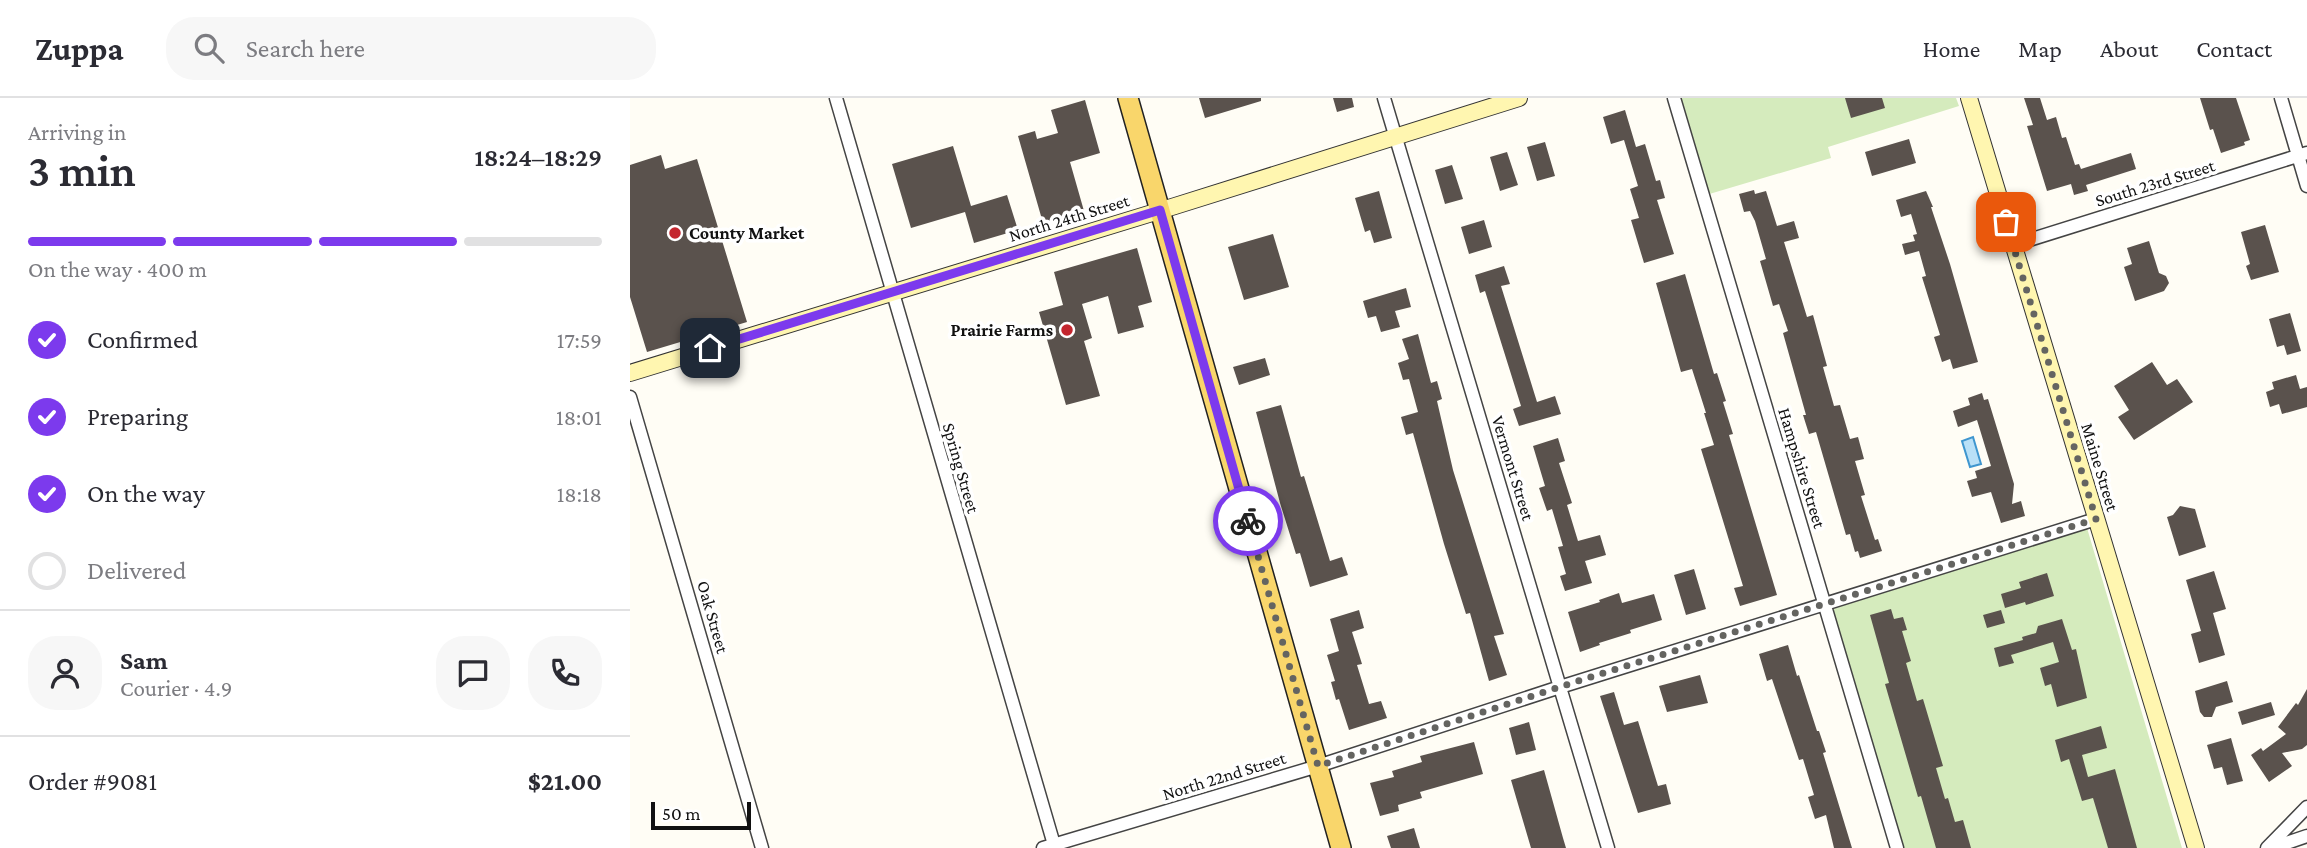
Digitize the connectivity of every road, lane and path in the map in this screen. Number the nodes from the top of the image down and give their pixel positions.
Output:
1 (836, 98) edge
2 (1128, 98) edge
3 (1384, 98) edge
4 (1519, 98) edge
5 (1674, 98) edge
6 (1969, 98) edge
7 (2281, 98) edge
8 (1396, 137) junction
9 (2303, 155) edge
10 (2307, 186) edge
11 (1160, 210) junction
12 (2013, 245) junction
13 (892, 293) junction
14 (630, 373) edge
15 (630, 397) edge
16 (2096, 519) junction
17 (1825, 604) junction
18 (1560, 687) junction
19 (1318, 766) junction
20 (2307, 807) edge
21 (2307, 836) edge
22 (1050, 847) edge
23 (762, 848) edge
24 (1341, 848) edge
25 (1608, 848) edge
26 (1897, 848) edge
27 (2196, 848) edge
28 (2269, 848) edge

1 - 13 street, Spring Street
2 - 11 main road
3 - 8 street, Vermont Street
4 - 8 main road, North 24th Street
5 - 17 street, Hampshire Street
6 - 12 main road, Maine Street
7 - 9 street
8 - 11 main road, North 24th Street
8 - 18 street, Vermont Street
9 - 10 street
9 - 12 street, South 23rd Street
11 - 13 main road, North 24th Street
11 - 19 main road
12 - 16 main road, Maine Street
13 - 14 main road, North 24th Street
13 - 22 street, Spring Street
15 - 23 street, Oak Street
16 - 17 street, North 22nd Street
16 - 27 main road, Maine Street
17 - 18 street, North 22nd Street
17 - 26 street, Hampshire Street
18 - 19 street, North 22nd Street
18 - 25 street, Vermont Street
19 - 22 street, North 22nd Street
19 - 24 main road
20 - 28 street
21 - 28 street

